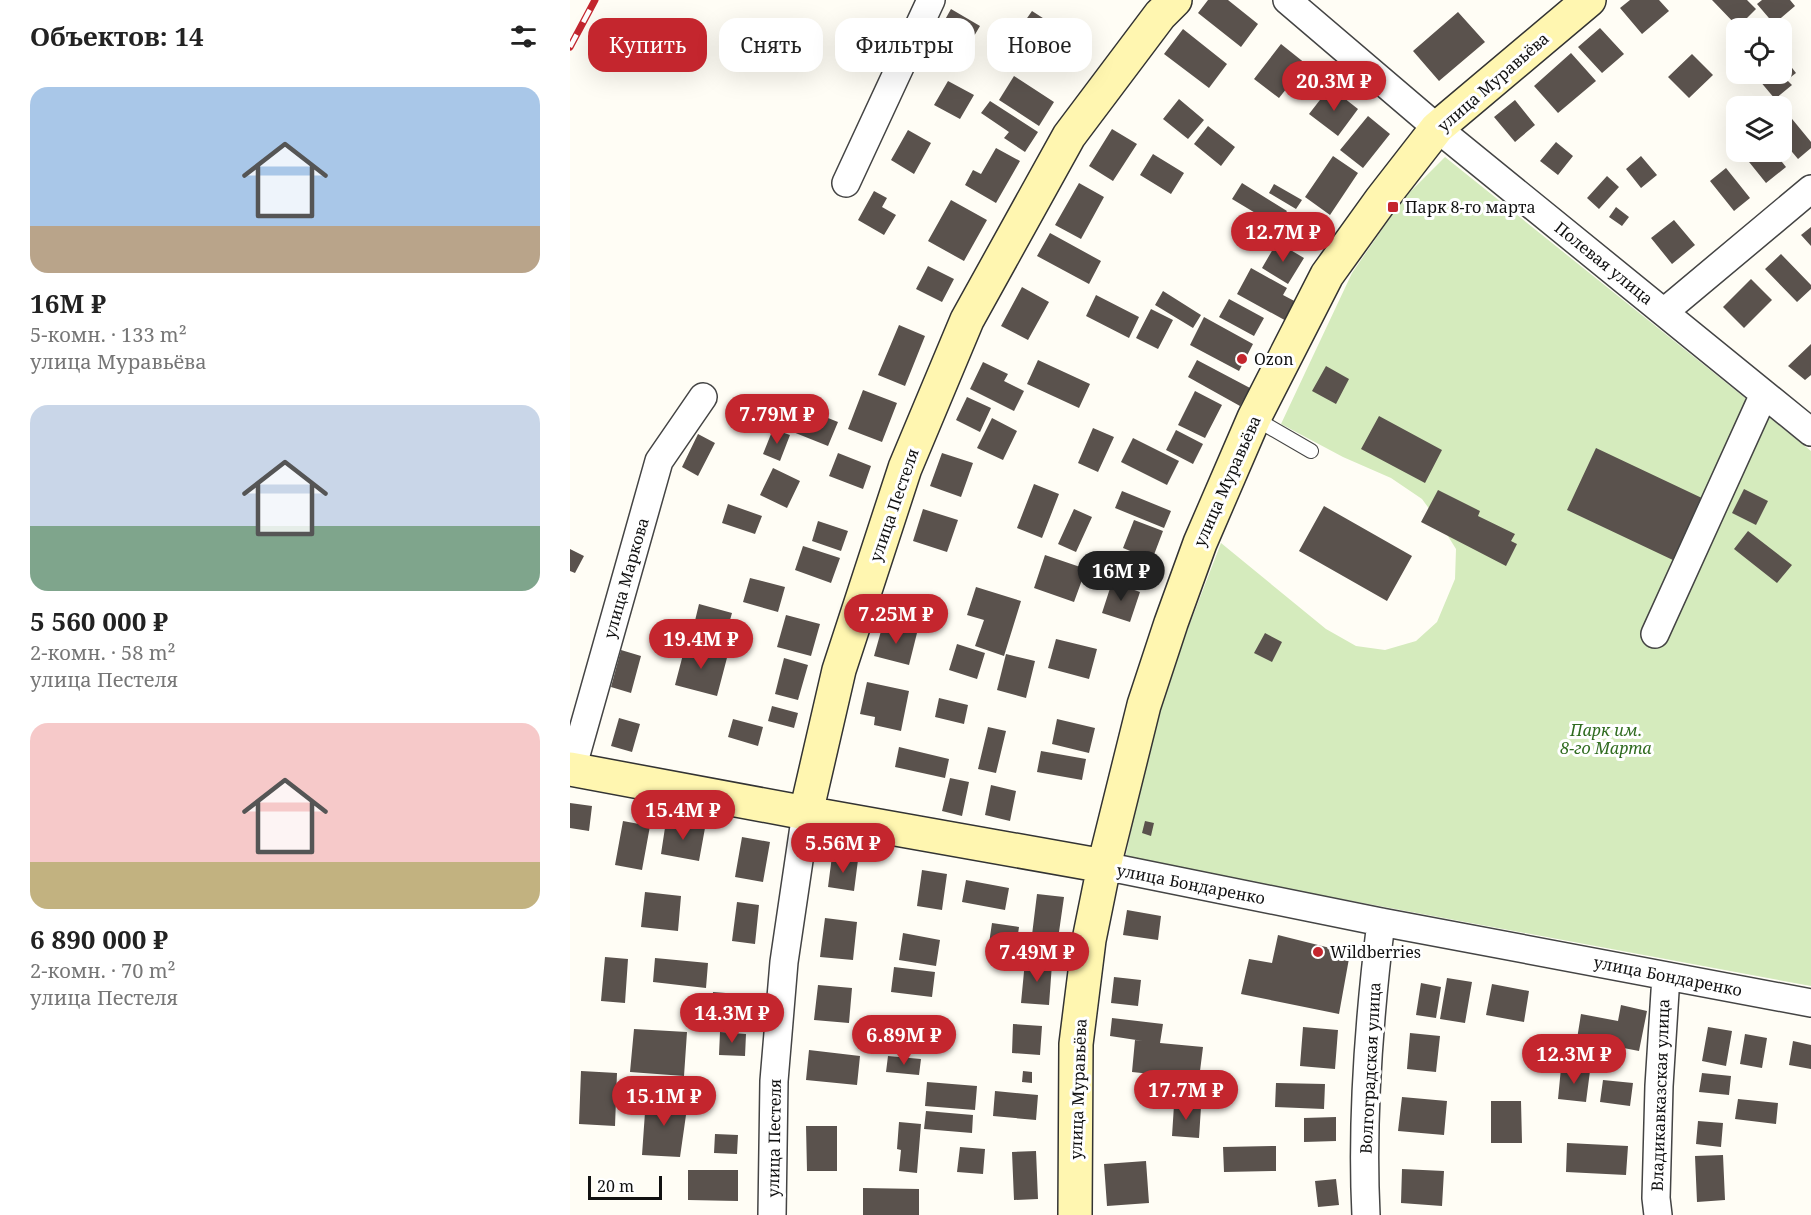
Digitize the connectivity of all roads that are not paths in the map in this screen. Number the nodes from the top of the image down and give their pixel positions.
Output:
1 (931, 0) edge
2 (1175, 0) edge
3 (1287, 0) edge
4 (1589, 0) edge
5 (1437, 128) junction
6 (846, 183) dead end
7 (1811, 189) edge
8 (1665, 312) junction
9 (1764, 394) junction
10 (703, 397) dead end
11 (1254, 418) junction
12 (1811, 432) edge
13 (1311, 451) dead end
14 (1655, 634) dead end
15 (571, 769) edge
16 (806, 813) junction
17 (1104, 866) junction
18 (1381, 922) junction
19 (1666, 976) junction
20 (1811, 1003) edge
21 (772, 1215) edge
22 (1075, 1215) edge
23 (1366, 1215) edge
24 (1658, 1215) edge

1 - 6 street
2 - 16 street, улица Пестеля
3 - 5 street, Полевая улица
4 - 5 street, улица Муравьёва
5 - 8 street, Полевая улица
5 - 11 street, улица Муравьёва
7 - 8 street
8 - 9 street, Полевая улица
9 - 12 street, Полевая улица
9 - 14 street
10 - 15 street, улица Маркова
11 - 13 lane
11 - 17 street, улица Муравьёва
15 - 16 street, улица Бондаренко
16 - 17 street, улица Бондаренко
16 - 21 street, улица Пестеля
17 - 18 street, улица Бондаренко
17 - 22 street, улица Муравьёва
18 - 19 street, улица Бондаренко
18 - 23 street, Волгоградская улица
19 - 20 street, улица Бондаренко
19 - 24 street, Владикавказская улица

